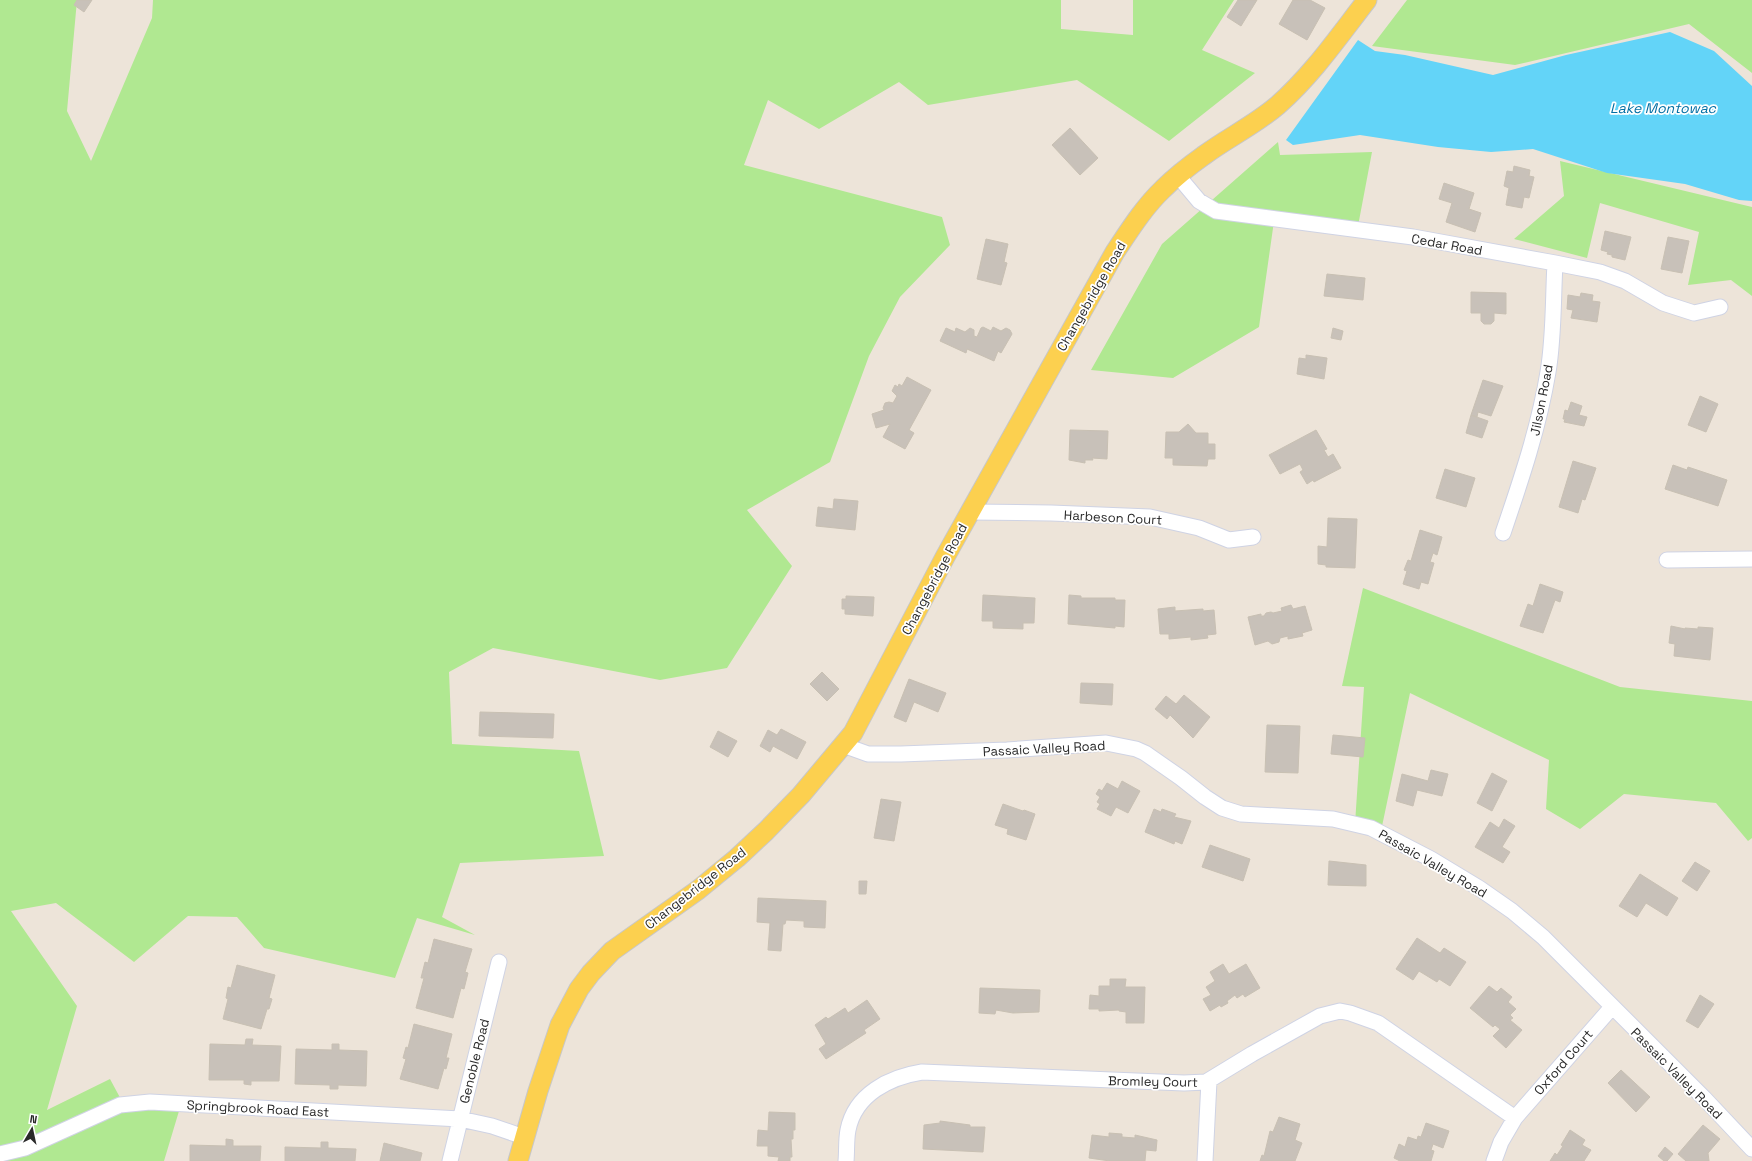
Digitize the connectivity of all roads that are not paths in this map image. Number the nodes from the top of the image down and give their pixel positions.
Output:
1 (1367, 0) edge
2 (1178, 176) junction
3 (1555, 263) junction
4 (1720, 307) dead end
5 (970, 512) junction
6 (1503, 533) dead end
7 (1253, 537) dead end
8 (1752, 559) edge
9 (1667, 560) dead end
10 (843, 745) junction
11 (499, 962) dead end
12 (1612, 1007) junction
13 (1209, 1081) junction
14 (1515, 1118) junction
15 (460, 1119) junction
16 (524, 1137) junction
17 (1752, 1149) edge
18 (0, 1154) edge
19 (450, 1161) edge
20 (518, 1161) edge
21 (846, 1161) edge
22 (1205, 1161) edge
23 (1494, 1161) edge

1 - 2 main road, Changebridge Road
2 - 3 street, Cedar Road
2 - 5 main road, Changebridge Road
3 - 4 street, Cedar Road
3 - 6 street, Jilson Road
5 - 7 street, Harbeson Court
5 - 10 main road, Changebridge Road
8 - 9 street
10 - 12 street, Passaic Valley Road
10 - 16 main road, Changebridge Road
11 - 15 street, Genoble Road
12 - 14 street, Oxford Court
12 - 17 street, Passaic Valley Road
13 - 14 street, Bromley Court
13 - 21 street, Bromley Court
13 - 22 street
14 - 23 street, Oxford Court
15 - 16 street, Springbrook Road East
15 - 18 street, Springbrook Road East
15 - 19 street, Genoble Road
16 - 20 main road, Changebridge Road

